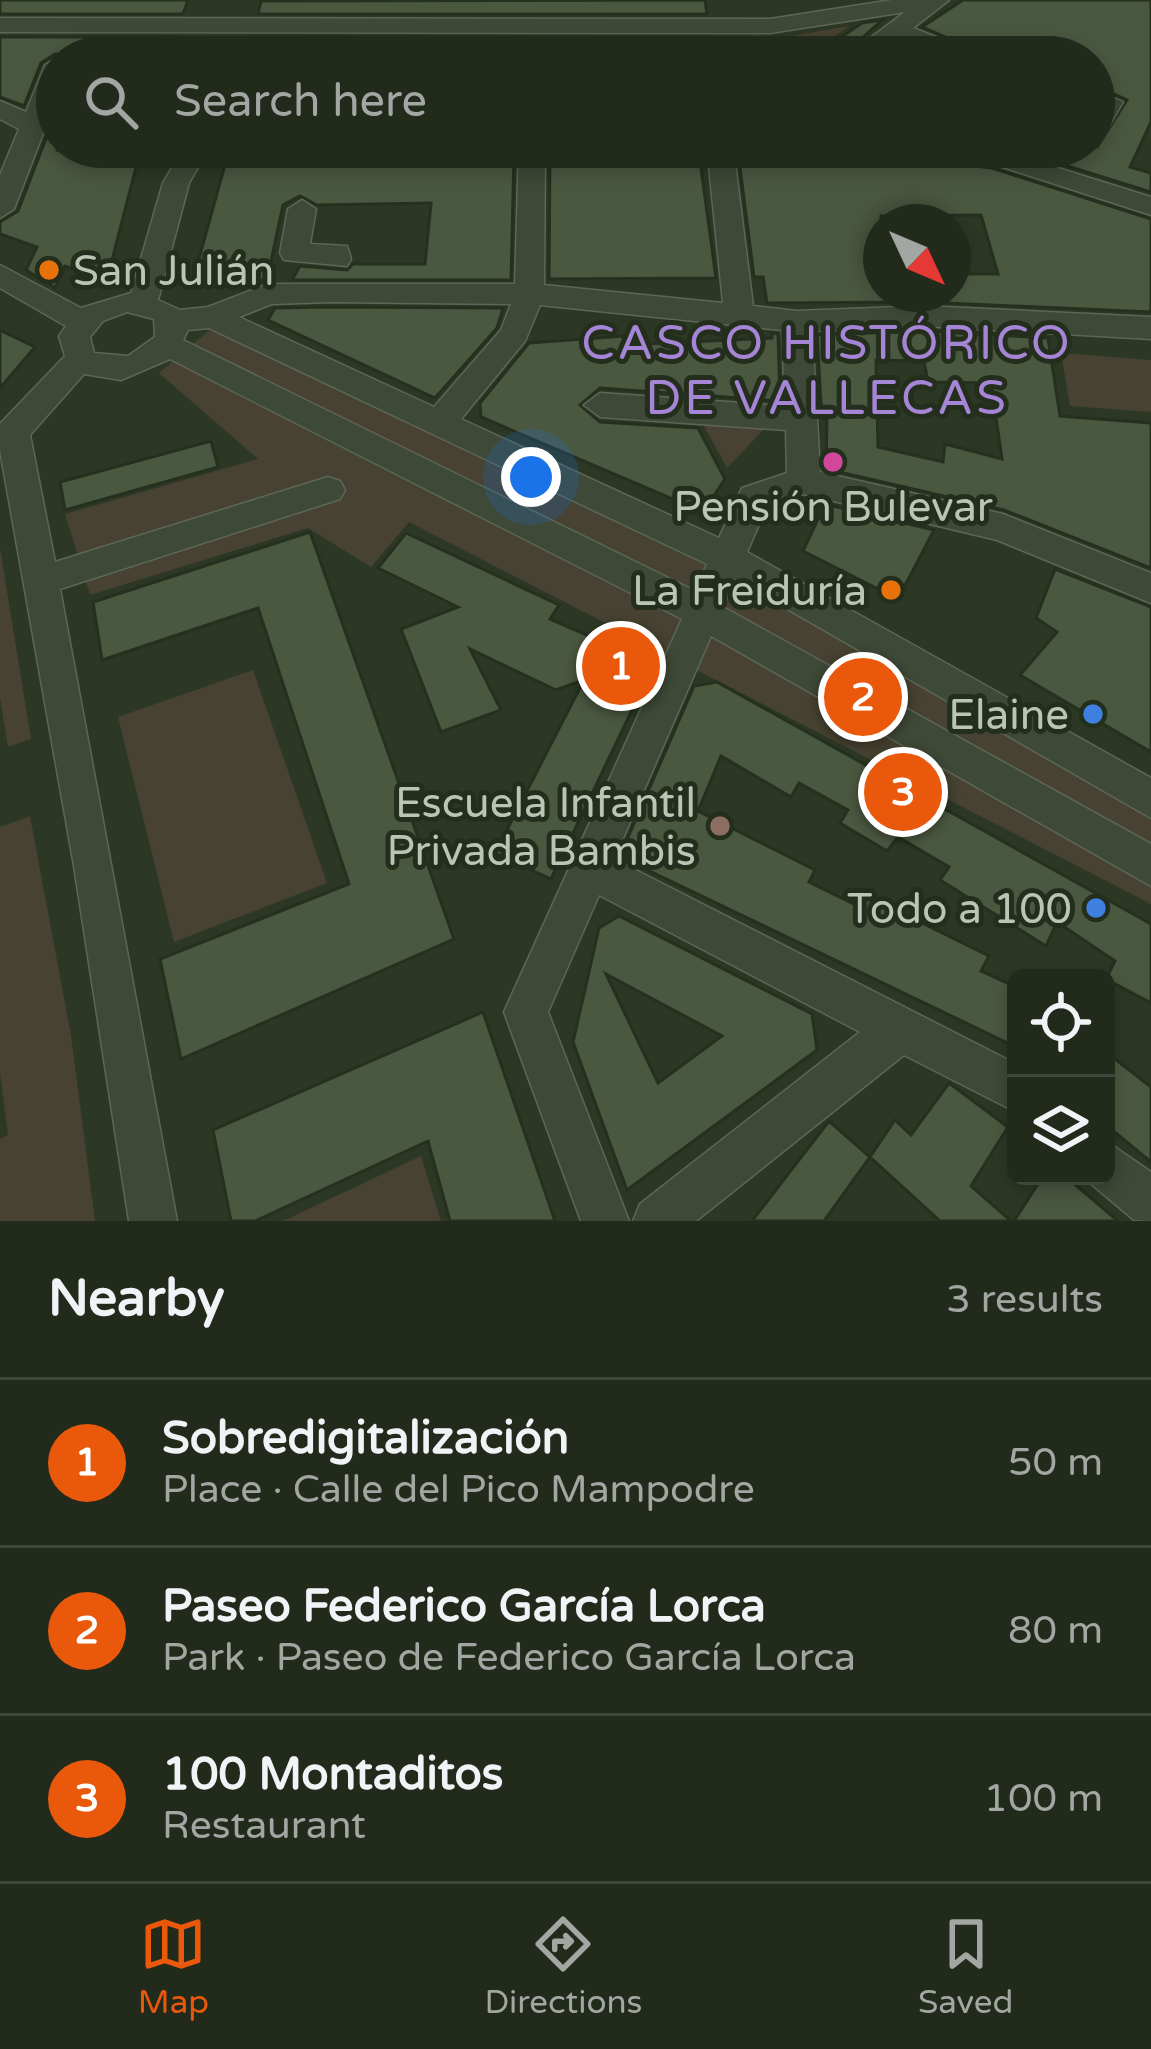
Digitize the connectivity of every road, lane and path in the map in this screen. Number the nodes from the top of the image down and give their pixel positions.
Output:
1 (82, 0) edge
2 (238, 0) edge
3 (376, 0) edge
4 (529, 0) edge
5 (658, 0) edge
6 (937, 0) edge
7 (0, 26) edge
8 (73, 26) junction
9 (661, 26) junction
10 (372, 27) junction
11 (529, 27) junction
12 (230, 28) junction
13 (894, 30) junction
14 (69, 36) edge
15 (228, 36) edge
16 (529, 36) edge
17 (886, 36) edge
18 (912, 36) edge
19 (0, 110) edge
20 (36, 118) edge
21 (29, 135) junction
22 (36, 137) edge
23 (185, 168) edge
24 (532, 168) edge
25 (722, 168) edge
26 (1032, 168) edge
27 (1072, 168) edge
28 (1066, 179) junction
29 (1151, 206) edge
30 (0, 209) edge
31 (302, 209) dead end
32 (337, 259) dead end
33 (0, 275) edge
34 (529, 294) junction
35 (143, 302) junction
36 (739, 313) junction
37 (212, 316) junction
38 (797, 321) junction
39 (83, 322) junction
40 (1151, 328) edge
41 (170, 333) junction
42 (81, 360) junction
43 (600, 405) dead end
44 (801, 419) junction
45 (442, 420) junction
46 (7, 436) edge
47 (804, 481) junction
48 (328, 490) dead end
49 (730, 559) junction
50 (41, 581) junction
51 (1151, 588) edge
52 (703, 612) junction
53 (1151, 799) edge
54 (1151, 866) edge
55 (591, 869) junction
56 (898, 1031) junction
57 (1007, 1080) edge
58 (1115, 1173) edge
59 (1151, 1203) edge
60 (154, 1221) edge
61 (604, 1221) edge
62 (657, 1221) edge

1 - 8 street
2 - 12 street
3 - 10 street
4 - 11 street
5 - 9 street
6 - 9 street
6 - 13 street
7 - 8 street
8 - 12 street
8 - 14 street
9 - 11 street
10 - 11 street
10 - 12 street
11 - 16 street
12 - 15 street
13 - 17 street
13 - 18 street
19 - 21 street
20 - 21 street
21 - 22 street
21 - 30 street
23 - 35 street
24 - 34 street
25 - 36 street
26 - 28 street
27 - 28 street
28 - 29 street
31 - 32 street
33 - 39 street
34 - 36 street
34 - 37 street
34 - 45 street
35 - 39 street
35 - 41 street
36 - 38 street
37 - 41 street
37 - 45 street
38 - 40 street
38 - 44 street
39 - 42 street
41 - 42 street
41 - 52 street
42 - 46 street
43 - 44 street
44 - 47 street
45 - 49 street
46 - 50 street
47 - 49 street
47 - 51 street
48 - 50 street
49 - 52 street
49 - 53 street
50 - 60 street
52 - 54 street
52 - 55 street
55 - 56 street
55 - 61 street
56 - 57 street
56 - 62 street
58 - 59 street

